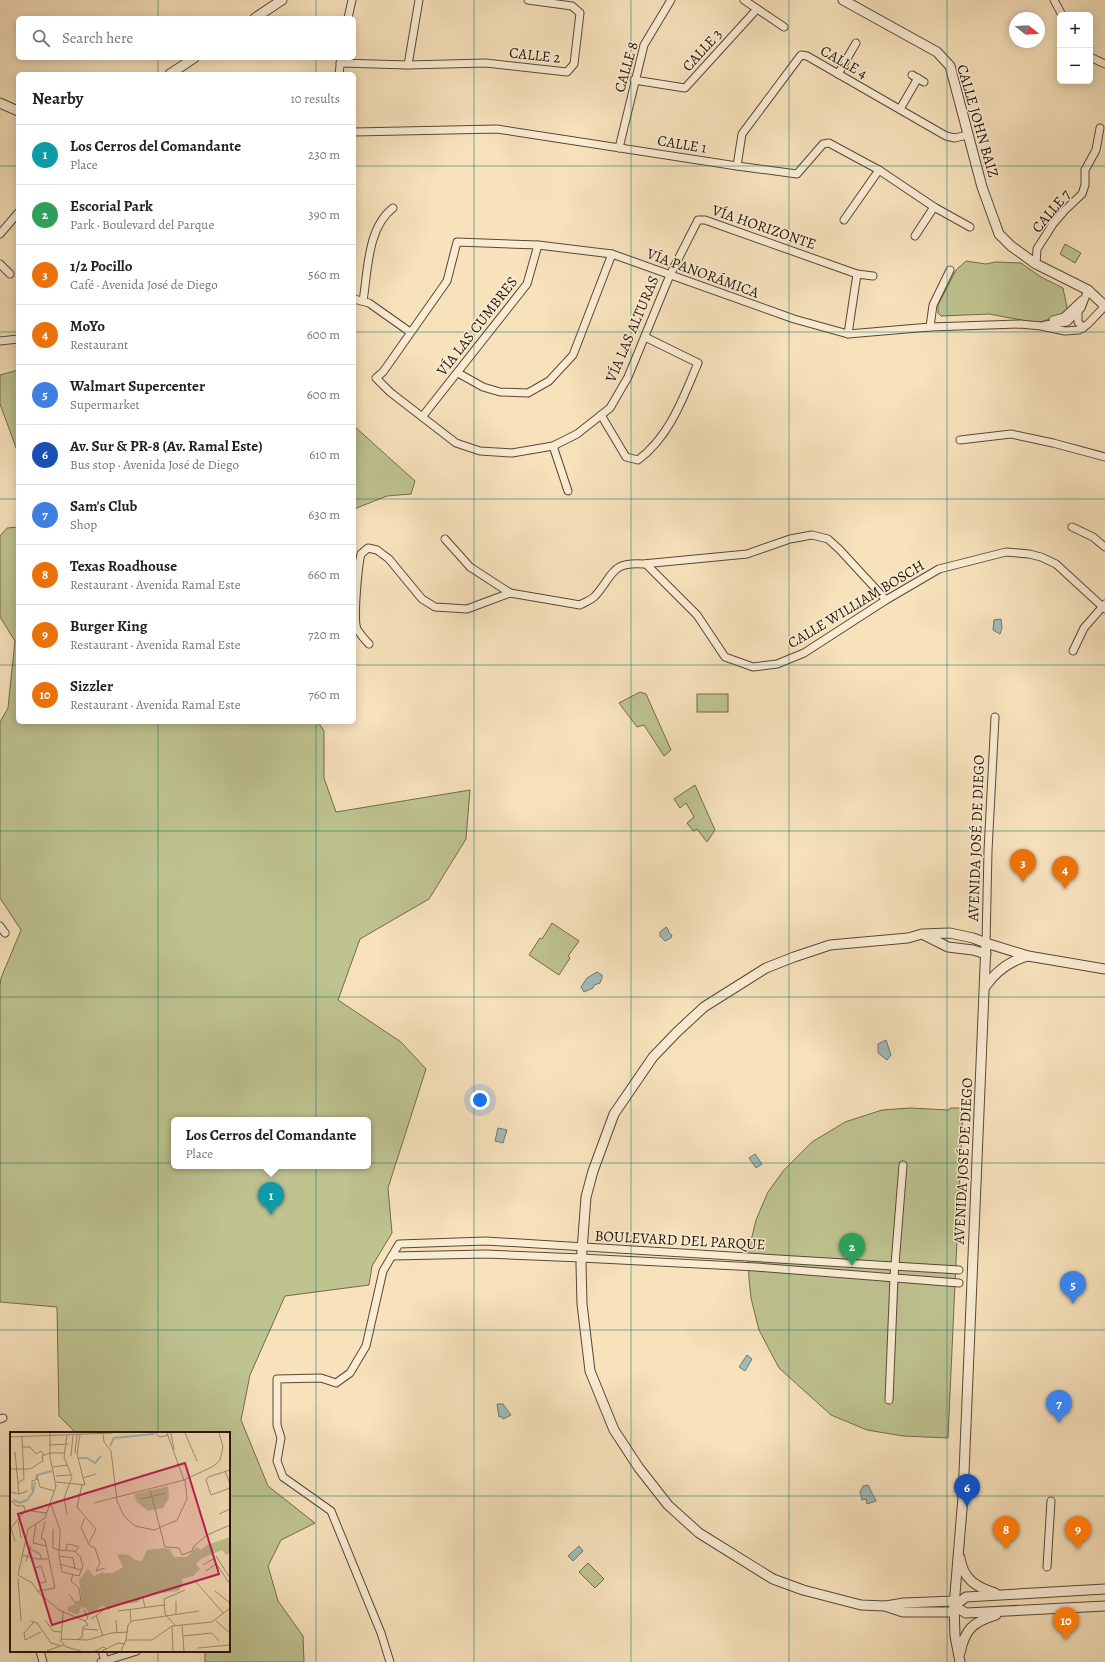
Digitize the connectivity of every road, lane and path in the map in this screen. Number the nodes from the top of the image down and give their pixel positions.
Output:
1 (282, 0) edge
2 (352, 0) edge
3 (419, 0) edge
4 (528, 0) edge
5 (671, 0) edge
6 (744, 0) edge
7 (843, 0) edge
8 (1054, 0) edge
9 (757, 9) junction
10 (1060, 12) edge
11 (258, 16) edge
12 (348, 16) edge
13 (784, 27) dead end
14 (856, 43) dead end
15 (1093, 58) edge
16 (191, 60) edge
17 (341, 61) edge
18 (1105, 64) edge
19 (408, 65) junction
20 (173, 72) edge
21 (339, 72) edge
22 (838, 74) junction
23 (918, 78) dead end
24 (634, 80) junction
25 (0, 103) edge
26 (900, 109) junction
27 (16, 110) edge
28 (1100, 128) dead end
29 (356, 132) edge
30 (967, 135) junction
31 (619, 148) junction
32 (736, 166) junction
33 (878, 170) junction
34 (934, 207) junction
35 (393, 208) dead end
36 (16, 215) edge
37 (844, 220) dead end
38 (970, 227) dead end
39 (0, 234) edge
40 (916, 236) dead end
41 (538, 245) junction
42 (612, 254) junction
43 (0, 264) edge
44 (1036, 264) junction
45 (950, 270) dead end
46 (10, 274) dead end
47 (670, 274) junction
48 (857, 274) junction
49 (873, 276) dead end
50 (1087, 294) junction
51 (356, 300) edge
52 (363, 301) junction
53 (1105, 306) edge
54 (1078, 312) junction
55 (1041, 326) junction
56 (930, 327) junction
57 (1083, 328) junction
58 (410, 332) junction
59 (848, 334) junction
60 (645, 337) junction
61 (16, 339) edge
62 (0, 341) edge
63 (458, 373) junction
64 (602, 415) junction
65 (422, 417) junction
66 (960, 440) dead end
67 (553, 446) junction
68 (1105, 457) edge
69 (568, 491) dead end
70 (1072, 527) dead end
71 (445, 539) dead end
72 (1105, 547) edge
73 (646, 564) junction
74 (510, 593) junction
75 (886, 600) junction
76 (1104, 607) edge
77 (369, 644) dead end
78 (1073, 651) dead end
79 (995, 717) dead end
80 (0, 926) edge
81 (5, 933) dead end
82 (922, 934) junction
83 (986, 943) junction
84 (986, 954) junction
85 (1028, 956) junction
86 (1105, 969) edge
87 (985, 987) junction
88 (904, 1165) dead end
89 (582, 1247) junction
90 (392, 1256) junction
91 (581, 1258) junction
92 (896, 1266) junction
93 (959, 1270) dead end
94 (894, 1277) junction
95 (959, 1283) dead end
96 (889, 1400) dead end
97 (1051, 1501) dead end
98 (958, 1548) junction
99 (1047, 1567) dead end
100 (1104, 1589) edge
101 (1002, 1595) junction
102 (954, 1606) junction
103 (1105, 1606) edge
104 (1009, 1611) junction
105 (40, 1652) edge
106 (134, 1652) edge
107 (960, 1660) edge
108 (103, 1661) edge
109 (43, 1662) edge
110 (390, 1662) edge

1 - 11 street
2 - 12 street
3 - 19 street
4 - 19 street, CALLE 2
5 - 24 street, CALLE 8
6 - 9 street
7 - 30 street, CALLE JOHN BAIZ
8 - 10 street
9 - 13 street
9 - 24 street, CALLE 3
14 - 22 street
15 - 18 street
16 - 20 street
17 - 19 street, CALLE 2
17 - 21 street
22 - 26 street, CALLE 4
22 - 32 street, CALLE 4
23 - 26 street
24 - 31 street, CALLE 8
25 - 27 street
26 - 30 street, CALLE 4
28 - 44 street, CALLE 7
29 - 31 street, CALLE 1
30 - 44 street, CALLE JOHN BAIZ
31 - 32 street, CALLE 1
32 - 33 street, CALLE 1
33 - 34 street, CALLE 1
33 - 37 street
34 - 38 street, CALLE 1
34 - 40 street
35 - 52 street
36 - 39 street
41 - 42 street, VÍA PANORÁMICA
41 - 58 street, VÍA PANORÁMICA
41 - 63 street, VÍA LAS CUMBRES
42 - 47 street, VÍA PANORÁMICA
42 - 63 street
43 - 46 street
44 - 50 street, CALLE JOHN BAIZ
45 - 56 street
47 - 48 street, VÍA HORIZONTE
47 - 59 street, VÍA PANORÁMICA
47 - 60 street, VÍA LAS ALTURAS
48 - 49 street, VÍA HORIZONTE
48 - 59 street
50 - 53 street, CALLE JOHN BAIZ
50 - 54 street, VÍA PANORÁMICA
50 - 55 street, VÍA PANORÁMICA
51 - 52 street
52 - 58 street
53 - 57 street
54 - 55 street, VÍA PANORÁMICA
54 - 57 street
55 - 56 street, VÍA PANORÁMICA
55 - 57 street, VÍA PANORÁMICA
56 - 59 street, VÍA PANORÁMICA
58 - 65 street, VÍA LAS ALTURAS
60 - 64 street, VÍA LAS ALTURAS
60 - 64 street
61 - 62 street
63 - 65 street, VÍA LAS CUMBRES
64 - 67 street, VÍA LAS ALTURAS
65 - 67 street, VÍA LAS ALTURAS
66 - 68 street
67 - 69 street
70 - 72 street
71 - 74 street
73 - 74 street
73 - 75 street
73 - 75 street, CALLE WILLIAM BOSCH
74 - 77 street
75 - 76 street, CALLE WILLIAM BOSCH
76 - 78 street
79 - 83 street, AVENIDA JOSÉ DE DIEGO
80 - 81 street
82 - 83 street
82 - 84 street
82 - 89 street
83 - 84 street, AVENIDA JOSÉ DE DIEGO
83 - 85 street
84 - 87 street, AVENIDA JOSÉ DE DIEGO
85 - 86 street
85 - 87 street
87 - 98 street, AVENIDA JOSÉ DE DIEGO
88 - 92 street
89 - 90 street, BOULEVARD DEL PARQUE
89 - 91 street
89 - 92 street, BOULEVARD DEL PARQUE
90 - 91 street, BOULEVARD DEL PARQUE
90 - 110 street
91 - 94 street, BOULEVARD DEL PARQUE
91 - 102 street
92 - 93 street, BOULEVARD DEL PARQUE
92 - 94 street
94 - 95 street, BOULEVARD DEL PARQUE
94 - 96 street
97 - 99 street
98 - 101 street
98 - 102 street, AVENIDA JOSÉ DE DIEGO
100 - 101 street
101 - 102 street
102 - 104 street
102 - 107 street, AVENIDA JOSÉ DE DIEGO
103 - 104 street
104 - 107 street
105 - 109 street
106 - 108 street

